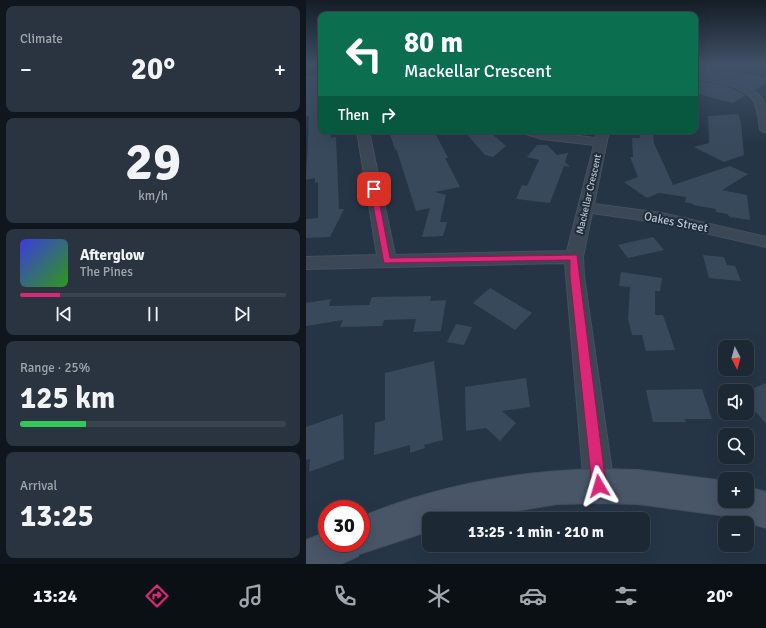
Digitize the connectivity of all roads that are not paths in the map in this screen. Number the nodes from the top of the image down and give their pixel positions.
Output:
1 (749, 91) edge
2 (766, 130) edge
3 (364, 134) edge
4 (536, 134) edge
5 (602, 137) edge
6 (585, 207) junction
7 (766, 242) edge
8 (574, 257) junction
9 (387, 261) junction
10 (306, 263) edge
11 (599, 486) junction
12 (718, 498) edge
13 (754, 507) edge
14 (766, 510) edge
15 (370, 532) edge
16 (324, 552) edge
17 (306, 560) edge

1 - 2 street
3 - 9 street
4 - 5 street
5 - 6 street, Mackellar Crescent
6 - 7 street, Oakes Street
6 - 8 street, Mackellar Crescent
8 - 9 street
8 - 11 street, Mackellar Crescent
9 - 10 street
11 - 12 street
11 - 15 street
13 - 14 street
16 - 17 street

